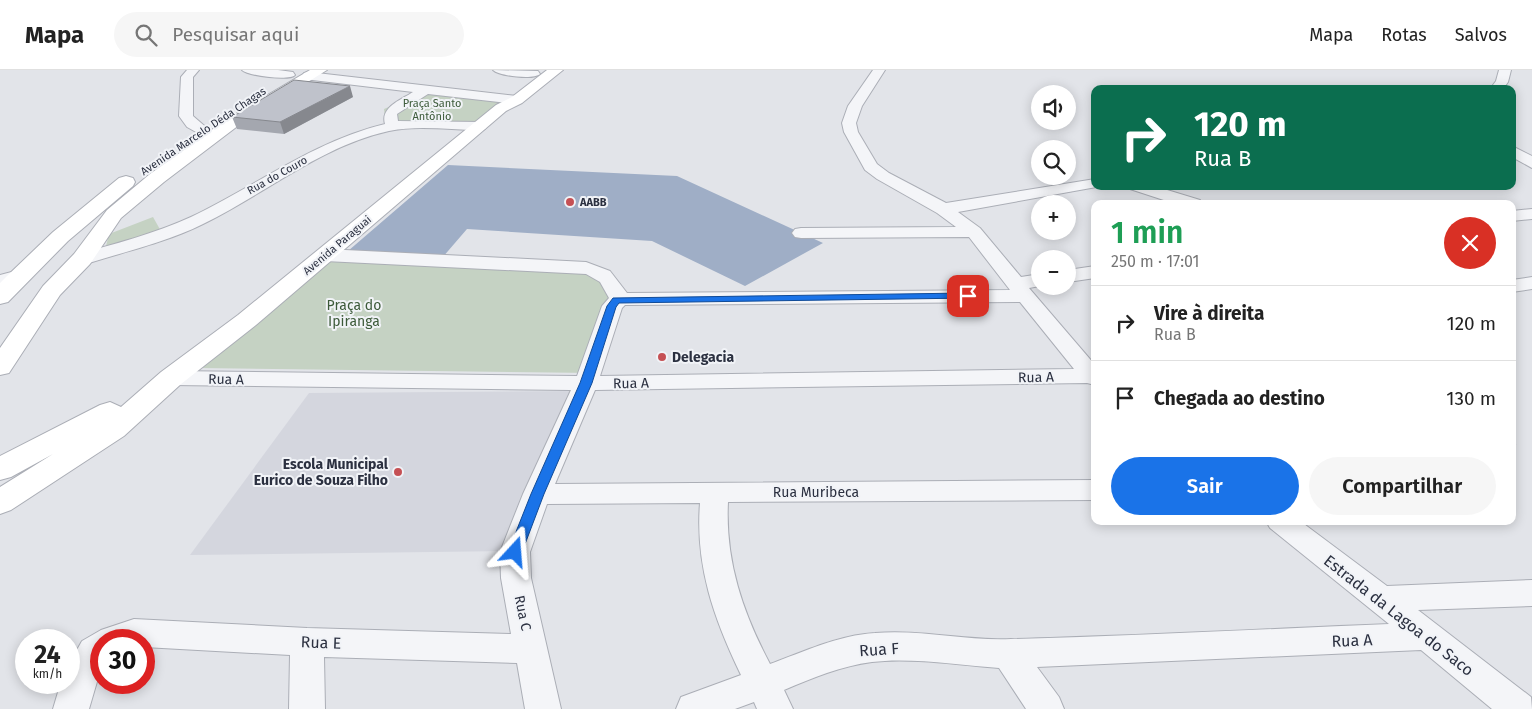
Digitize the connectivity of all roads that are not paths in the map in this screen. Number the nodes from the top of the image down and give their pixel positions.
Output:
1 (193, 70) edge
2 (248, 70) edge
3 (499, 70) edge
4 (556, 70) edge
5 (879, 70) edge
6 (1505, 70) edge
7 (536, 72) edge
8 (304, 73) edge
9 (1499, 85) edge
10 (422, 91) junction
11 (507, 103) junction
12 (393, 126) junction
13 (480, 126) junction
14 (201, 129) junction
15 (1516, 152) edge
16 (1532, 162) edge
17 (1091, 185) edge
18 (1149, 190) edge
19 (1181, 200) edge
20 (943, 209) junction
21 (1532, 214) edge
22 (1516, 216) edge
23 (974, 232) junction
24 (802, 233) dead end
25 (325, 255) junction
26 (82, 259) junction
27 (1091, 273) edge
28 (1076, 275) edge
29 (19, 276) junction
30 (0, 281) edge
31 (1532, 283) edge
32 (1031, 285) edge
33 (1516, 285) edge
34 (1021, 290) junction
35 (0, 297) edge
36 (620, 299) junction
37 (1084, 354) edge
38 (4, 357) edge
39 (1091, 370) edge
40 (1091, 377) edge
41 (171, 378) junction
42 (586, 383) junction
43 (0, 469) edge
44 (1091, 490) edge
45 (715, 493) junction
46 (537, 494) junction
47 (0, 502) edge
48 (1285, 525) edge
49 (1532, 593) edge
50 (1381, 599) junction
51 (155, 634) edge
52 (1427, 636) junction
53 (307, 642) junction
54 (530, 648) junction
55 (1008, 654) junction
56 (90, 662) edge
57 (769, 696) edge
58 (71, 709) edge
59 (307, 709) edge
60 (543, 709) edge
61 (694, 709) edge
62 (1046, 709) edge
63 (1518, 709) edge

1 - 14 street
2 - 8 street
3 - 7 street
4 - 11 main road, Avenida Paraguai
5 - 20 street
6 - 9 street
7 - 11 main road, Avenida Paraguai
8 - 10 street
8 - 14 main road, Avenida Marcelo Déda Chagas
8 - 26 main road, Avenida Marcelo Déda Chagas
10 - 11 street
10 - 12 street
11 - 13 main road, Avenida Paraguai
12 - 13 street, Rua do Couro
12 - 26 street, Rua do Couro
13 - 25 main road, Avenida Paraguai
14 - 29 main road, Avenida Marcelo Déda Chagas
15 - 16 street
17 - 20 street
18 - 19 street
20 - 23 street
21 - 22 street
23 - 24 street
23 - 34 street
25 - 36 street
25 - 41 main road, Avenida Paraguai
26 - 38 main road, Avenida Marcelo Déda Chagas
27 - 28 street
29 - 30 street
29 - 35 main road, Avenida Marcelo Déda Chagas
31 - 33 street
32 - 34 street
34 - 36 street
34 - 37 street
36 - 42 street, Rua C
37 - 39 street
40 - 42 street, Rua A
41 - 42 street, Rua A
41 - 43 main road, Avenida Paraguai
41 - 47 main road, Avenida Paraguai
42 - 46 street, Rua C
44 - 45 street, Rua Muribeca
45 - 46 street, Rua Muribeca
45 - 57 street
46 - 54 street, Rua C
48 - 50 street, Estrada da Lagoa do Saco
49 - 50 street
50 - 52 street, Estrada da Lagoa do Saco
51 - 53 street, Rua E
52 - 55 street, Rua A
52 - 63 street, Estrada da Lagoa do Saco
53 - 54 street, Rua E
53 - 59 street
54 - 60 street, Rua C
55 - 57 street, Rua F
55 - 62 street
56 - 58 street
57 - 61 street, Rua F

